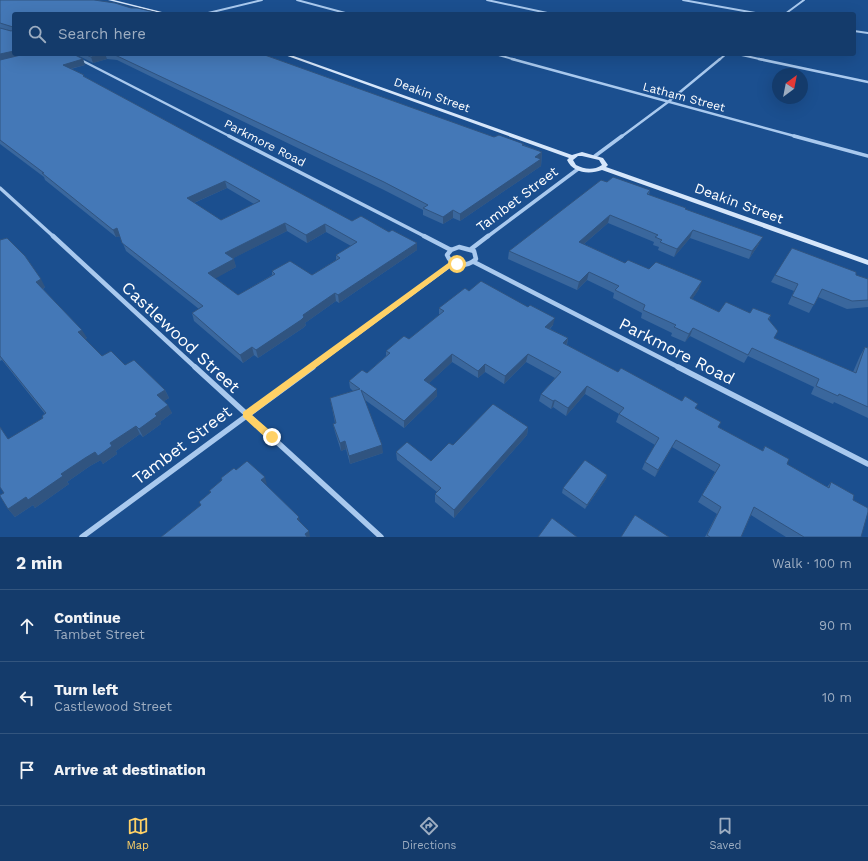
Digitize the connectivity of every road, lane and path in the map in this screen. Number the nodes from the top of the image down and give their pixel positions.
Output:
1 (110, 0) edge
2 (262, 0) edge
3 (297, 0) edge
4 (487, 0) edge
5 (683, 0) edge
6 (804, 0) edge
7 (160, 12) edge
8 (213, 12) edge
9 (341, 12) edge
10 (543, 12) edge
11 (750, 12) edge
12 (788, 12) edge
13 (856, 30) edge
14 (868, 33) edge
15 (74, 56) edge
16 (290, 56) edge
17 (501, 56) edge
18 (724, 56) edge
19 (746, 56) edge
20 (868, 82) edge
21 (668, 102) junction
22 (595, 156) junction
23 (868, 156) edge
24 (572, 157) junction
25 (602, 168) junction
26 (578, 169) junction
27 (0, 188) edge
28 (471, 249) junction
29 (451, 250) junction
30 (474, 262) junction
31 (453, 263) junction
32 (868, 263) edge
33 (246, 415) junction
34 (868, 464) edge
35 (82, 537) edge
36 (381, 537) edge

1 - 7 street
2 - 8 street
3 - 9 street
4 - 10 street
5 - 11 street
6 - 12 street
13 - 14 street
15 - 29 street, Parkmore Road
16 - 24 street, Deakin Street
17 - 21 street, Latham Street
18 - 21 street
19 - 20 street
21 - 22 street
21 - 23 street, Latham Street
22 - 24 street
22 - 25 street
24 - 26 street
25 - 26 street
25 - 32 street, Deakin Street
26 - 28 street, Tambet Street
27 - 33 street, Castlewood Street
28 - 29 street
28 - 30 street
29 - 31 street
30 - 31 street
30 - 34 street, Parkmore Road
31 - 33 street, Tambet Street
33 - 35 street, Tambet Street
33 - 36 street, Castlewood Street

